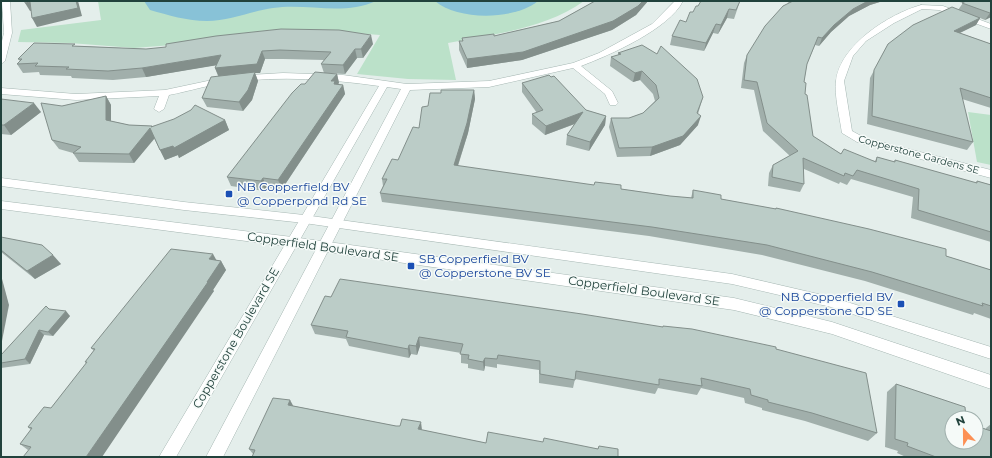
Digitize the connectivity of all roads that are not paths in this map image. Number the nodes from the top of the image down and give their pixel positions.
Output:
1 (6, 1) edge
2 (679, 1) edge
3 (991, 27) edge
4 (1, 61) edge
5 (575, 65) junction
6 (384, 84) junction
7 (407, 87) junction
8 (1, 91) edge
9 (165, 94) junction
10 (613, 103) dead end
11 (160, 109) dead end
12 (991, 174) edge
13 (1, 182) edge
14 (1, 205) edge
15 (304, 219) junction
16 (337, 224) junction
17 (292, 242) junction
18 (325, 247) junction
19 (991, 353) edge
20 (991, 382) edge
21 (167, 457) edge
22 (214, 457) edge

1 - 4 street
2 - 5 street
3 - 12 street, Copperstone Gardens SE
5 - 7 street
5 - 10 street
6 - 7 street
6 - 9 street
6 - 15 street, Copperstone Boulevard SE
7 - 16 street
8 - 9 street
9 - 11 street
13 - 15 street, Copperfield Boulevard SE
14 - 17 street, Copperfield Boulevard SE
15 - 16 street, Copperfield Boulevard SE
15 - 17 street, Copperstone Boulevard SE
16 - 18 street
16 - 19 street, Copperfield Boulevard SE
17 - 18 street, Copperfield Boulevard SE
17 - 21 street, Copperstone Boulevard SE
18 - 20 street, Copperfield Boulevard SE
18 - 22 street

